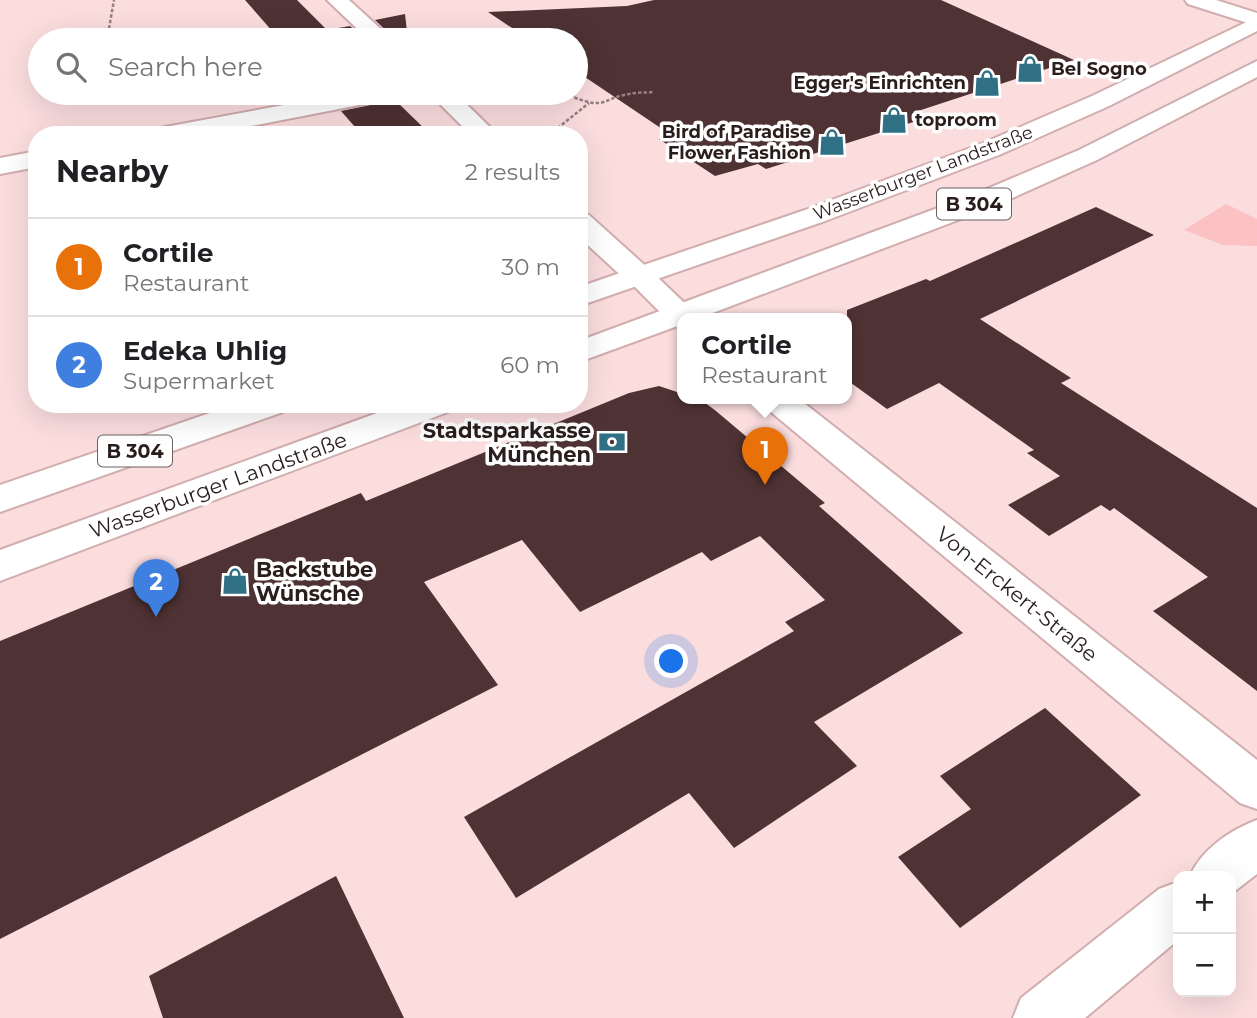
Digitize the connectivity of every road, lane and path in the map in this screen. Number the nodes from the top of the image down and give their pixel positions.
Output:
1 (114, 0) edge
2 (1195, 0) edge
3 (370, 2) dead end
4 (341, 4) edge
5 (1257, 22) edge
6 (109, 28) edge
7 (368, 28) edge
8 (1257, 68) edge
9 (653, 92) dead end
10 (589, 103) edge
11 (322, 105) edge
12 (454, 105) edge
13 (586, 105) edge
14 (212, 126) edge
15 (476, 126) edge
16 (560, 126) edge
17 (28, 161) edge
18 (0, 166) edge
19 (588, 229) edge
20 (639, 276) junction
21 (588, 294) edge
22 (679, 313) edge
23 (690, 313) edge
24 (677, 318) edge
25 (588, 349) edge
26 (784, 404) edge
27 (245, 413) edge
28 (412, 413) edge
29 (0, 499) edge
30 (0, 566) edge
31 (1257, 788) edge
32 (1257, 843) edge
33 (1222, 871) edge
34 (1173, 911) edge
35 (1041, 1018) edge

1 - 6 path
2 - 5 main road
3 - 4 main road
4 - 7 main road
5 - 20 main road, Wasserburger Landstraße / B 304
8 - 23 main road, B 304
9 - 10 path
11 - 14 main road
12 - 15 main road
13 - 16 path
17 - 18 main road
19 - 20 main road
20 - 21 main road, Wasserburger Landstraße / B 304
20 - 22 main road
24 - 25 main road, B 304
26 - 31 main road, Von-Erckert-Straße
27 - 29 main road, B 304
28 - 30 main road, Wasserburger Landstraße
32 - 33 main road
34 - 35 main road

